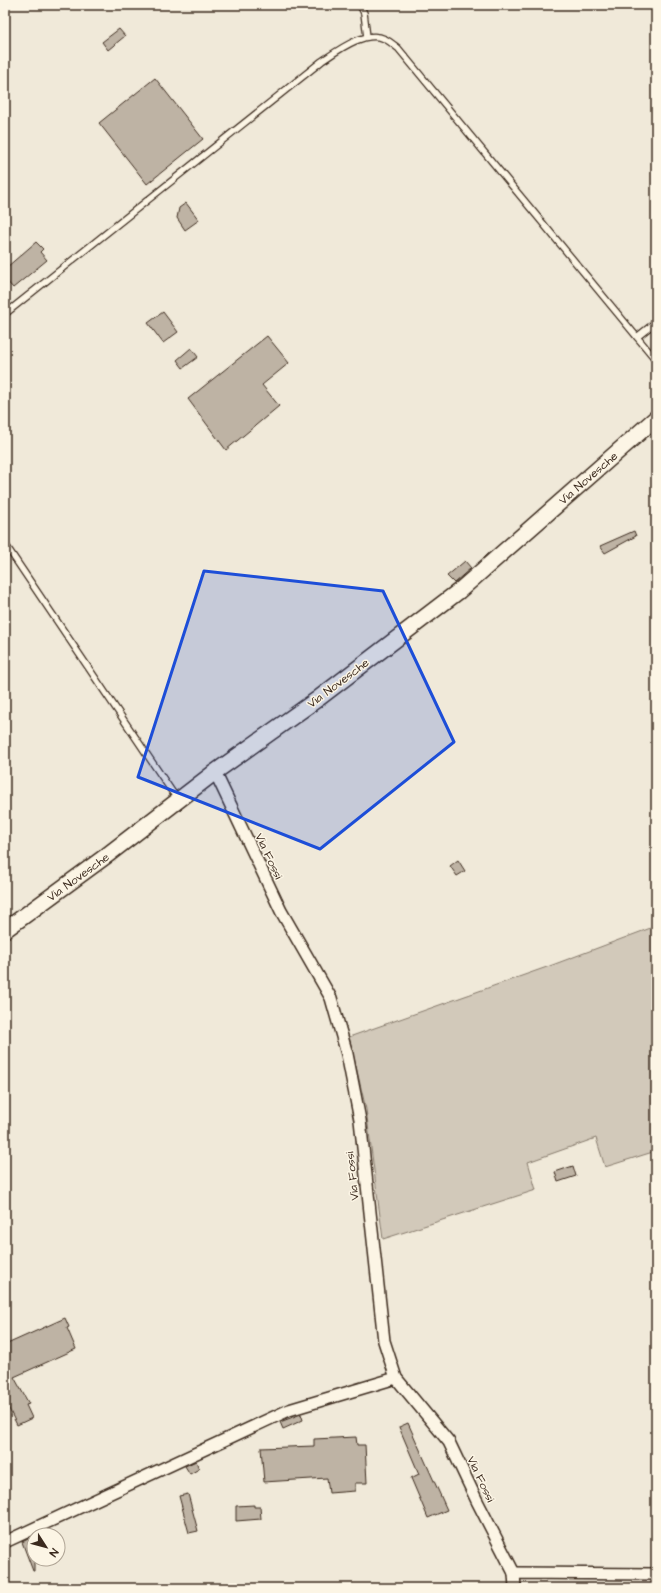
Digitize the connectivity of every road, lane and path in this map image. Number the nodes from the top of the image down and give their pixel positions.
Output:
1 (360, 5) edge
2 (367, 37) junction
3 (5, 314) edge
4 (656, 322) edge
5 (637, 337) junction
6 (656, 360) edge
7 (656, 418) edge
8 (5, 544) edge
9 (215, 772) junction
10 (178, 800) junction
11 (5, 930) edge
12 (396, 1378) junction
13 (5, 1542) edge
14 (514, 1573) junction
15 (656, 1574) edge
16 (515, 1588) edge

1 - 2 lane
2 - 3 lane
2 - 5 lane
4 - 5 lane
5 - 6 lane
7 - 9 street, Via Novesche
8 - 10 lane
9 - 10 street, Via Novesche
9 - 12 street, Via Fossi
10 - 11 street, Via Novesche
12 - 13 street
12 - 14 street, Via Fossi
14 - 15 street
14 - 16 street

